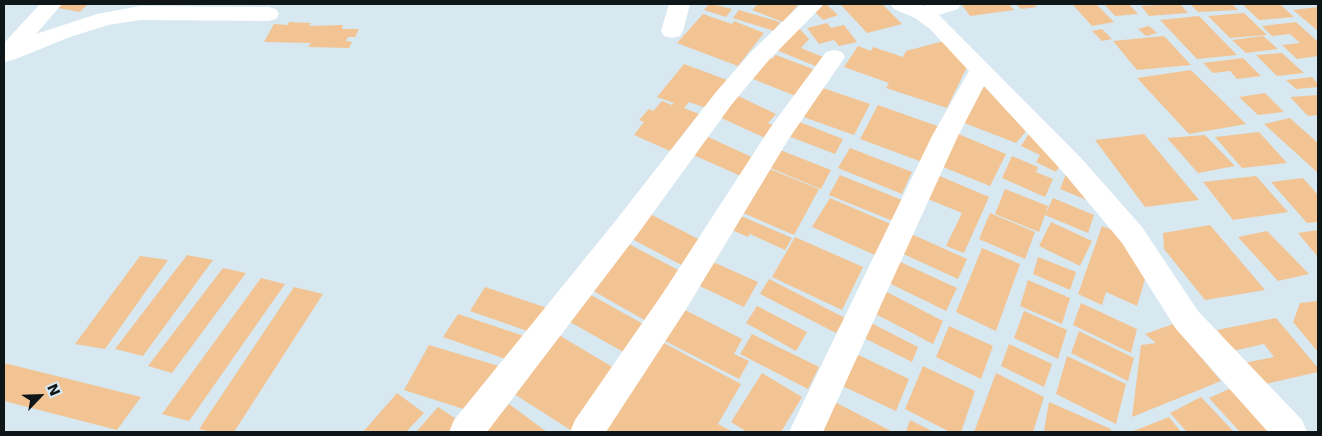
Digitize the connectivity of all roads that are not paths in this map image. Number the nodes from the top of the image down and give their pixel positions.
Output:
1 (52, 4) edge
2 (679, 4) edge
3 (813, 4) edge
4 (951, 4) edge
5 (912, 8) edge
6 (268, 14) dead end
7 (672, 31) dead end
8 (4, 56) edge
9 (834, 57) dead end
10 (981, 70) junction
11 (466, 432) edge
12 (586, 432) edge
13 (806, 432) edge
14 (1290, 432) edge

1 - 8 street
2 - 7 street
3 - 11 street
4 - 5 street
5 - 10 street
6 - 8 street
9 - 12 street
10 - 13 street
10 - 14 street

